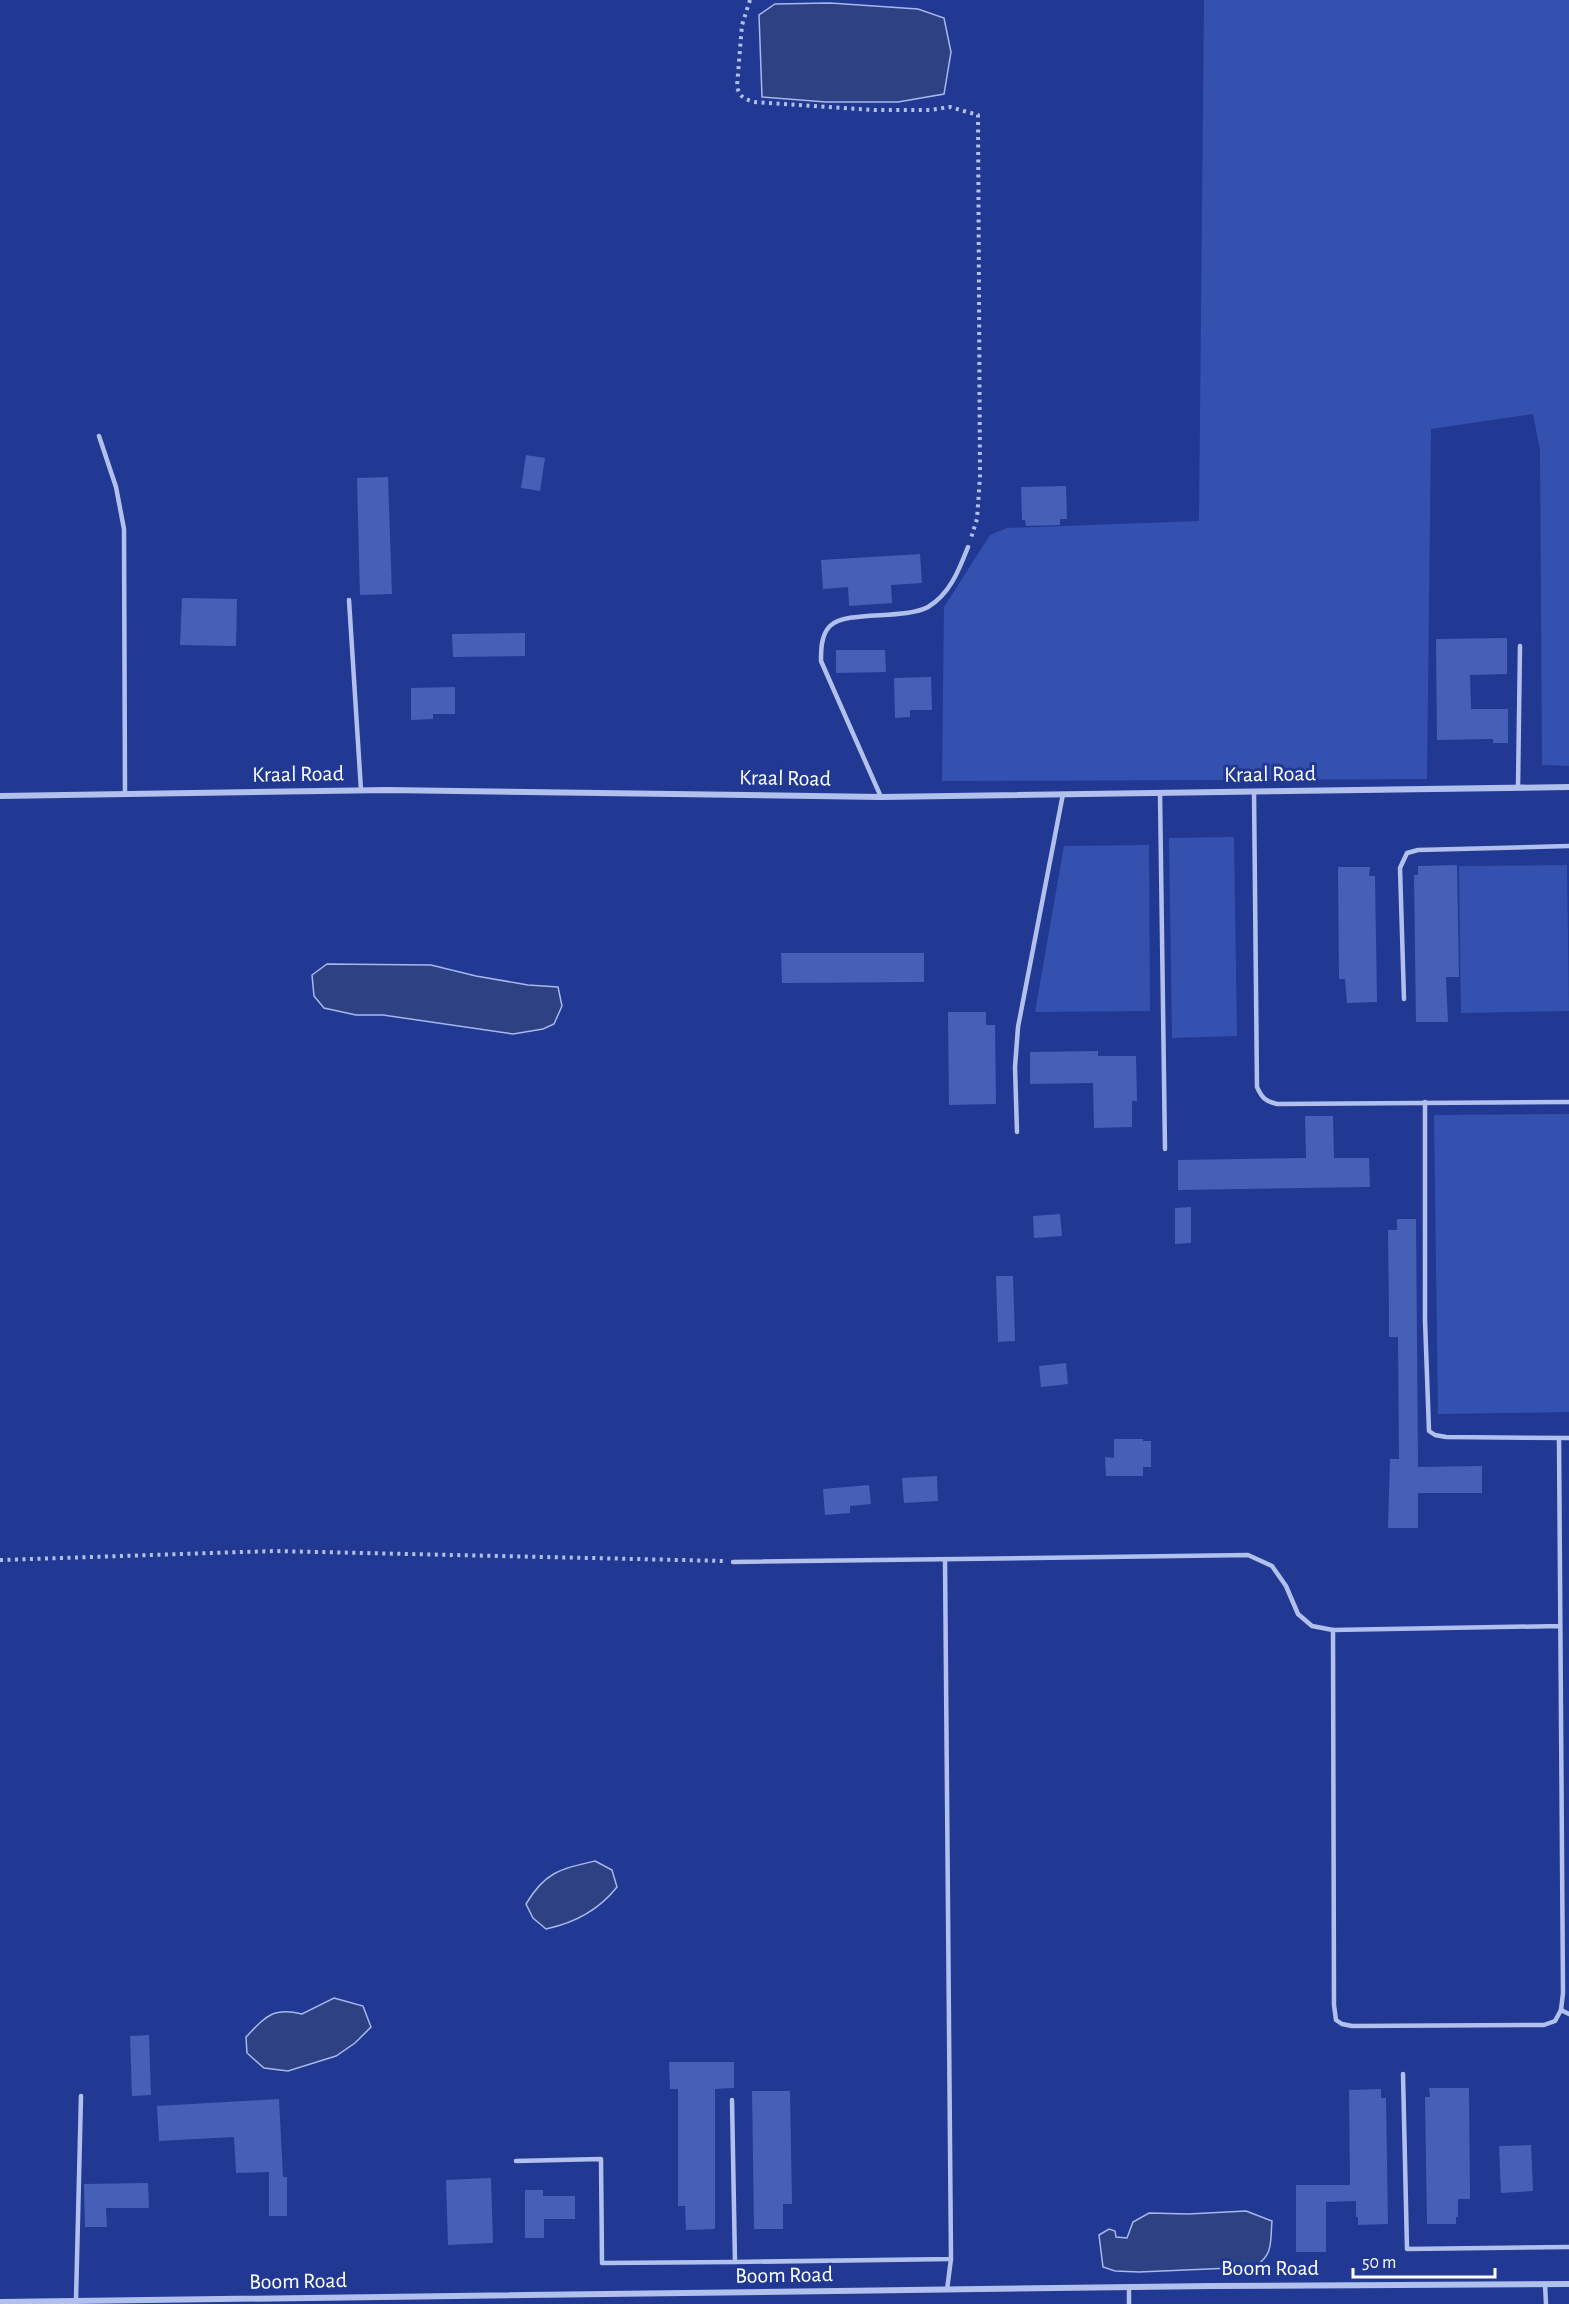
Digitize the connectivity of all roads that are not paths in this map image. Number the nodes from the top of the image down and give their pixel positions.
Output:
1 (99, 436) dead end
2 (968, 547) road end
3 (349, 600) dead end
4 (1520, 646) dead end
5 (1569, 787) edge
6 (1518, 788) junction
7 (361, 790) junction
8 (1254, 791) junction
9 (1160, 793) junction
10 (125, 794) junction
11 (1063, 794) junction
12 (0, 796) edge
13 (881, 796) junction
14 (1569, 846) edge
15 (1404, 999) dead end
16 (1425, 1102) junction
17 (1569, 1102) edge
18 (1017, 1131) dead end
19 (1165, 1149) dead end
20 (1559, 1438) junction
21 (1569, 1438) edge
22 (945, 1559) junction
23 (733, 1562) road end
24 (1560, 1626) junction
25 (1333, 1630) junction
26 (1561, 2010) junction
27 (1569, 2014) edge
28 (1403, 2074) dead end
29 (81, 2096) dead end
30 (732, 2100) dead end
31 (516, 2161) dead end
32 (1569, 2247) edge
33 (951, 2259) junction
34 (735, 2262) junction
35 (1545, 2284) junction
36 (1569, 2284) edge
37 (1129, 2287) junction
38 (947, 2290) junction
39 (76, 2300) junction
40 (0, 2302) edge
41 (1129, 2304) edge
42 (1546, 2304) edge

1 - 10 lane
2 - 13 lane
3 - 7 lane
4 - 6 lane
5 - 6 street, Kraal Road
6 - 8 street, Kraal Road
7 - 10 street, Kraal Road
7 - 13 street, Kraal Road
8 - 9 street, Kraal Road
8 - 16 lane
9 - 11 street, Kraal Road
9 - 19 lane
10 - 12 street, Kraal Road
11 - 13 street, Kraal Road
11 - 18 lane
14 - 15 lane
16 - 17 lane
16 - 20 lane
20 - 21 lane
20 - 24 lane
22 - 23 lane
22 - 25 lane
22 - 33 lane
24 - 25 lane
24 - 26 lane
25 - 26 lane
26 - 27 lane
28 - 32 lane
29 - 39 lane
30 - 34 lane
31 - 34 lane
33 - 34 lane
33 - 38 lane
35 - 36 street, Boom Road
35 - 37 street, Boom Road
35 - 42 lane
37 - 38 street, Boom Road
37 - 41 lane
38 - 39 street, Boom Road
39 - 40 street, Boom Road

